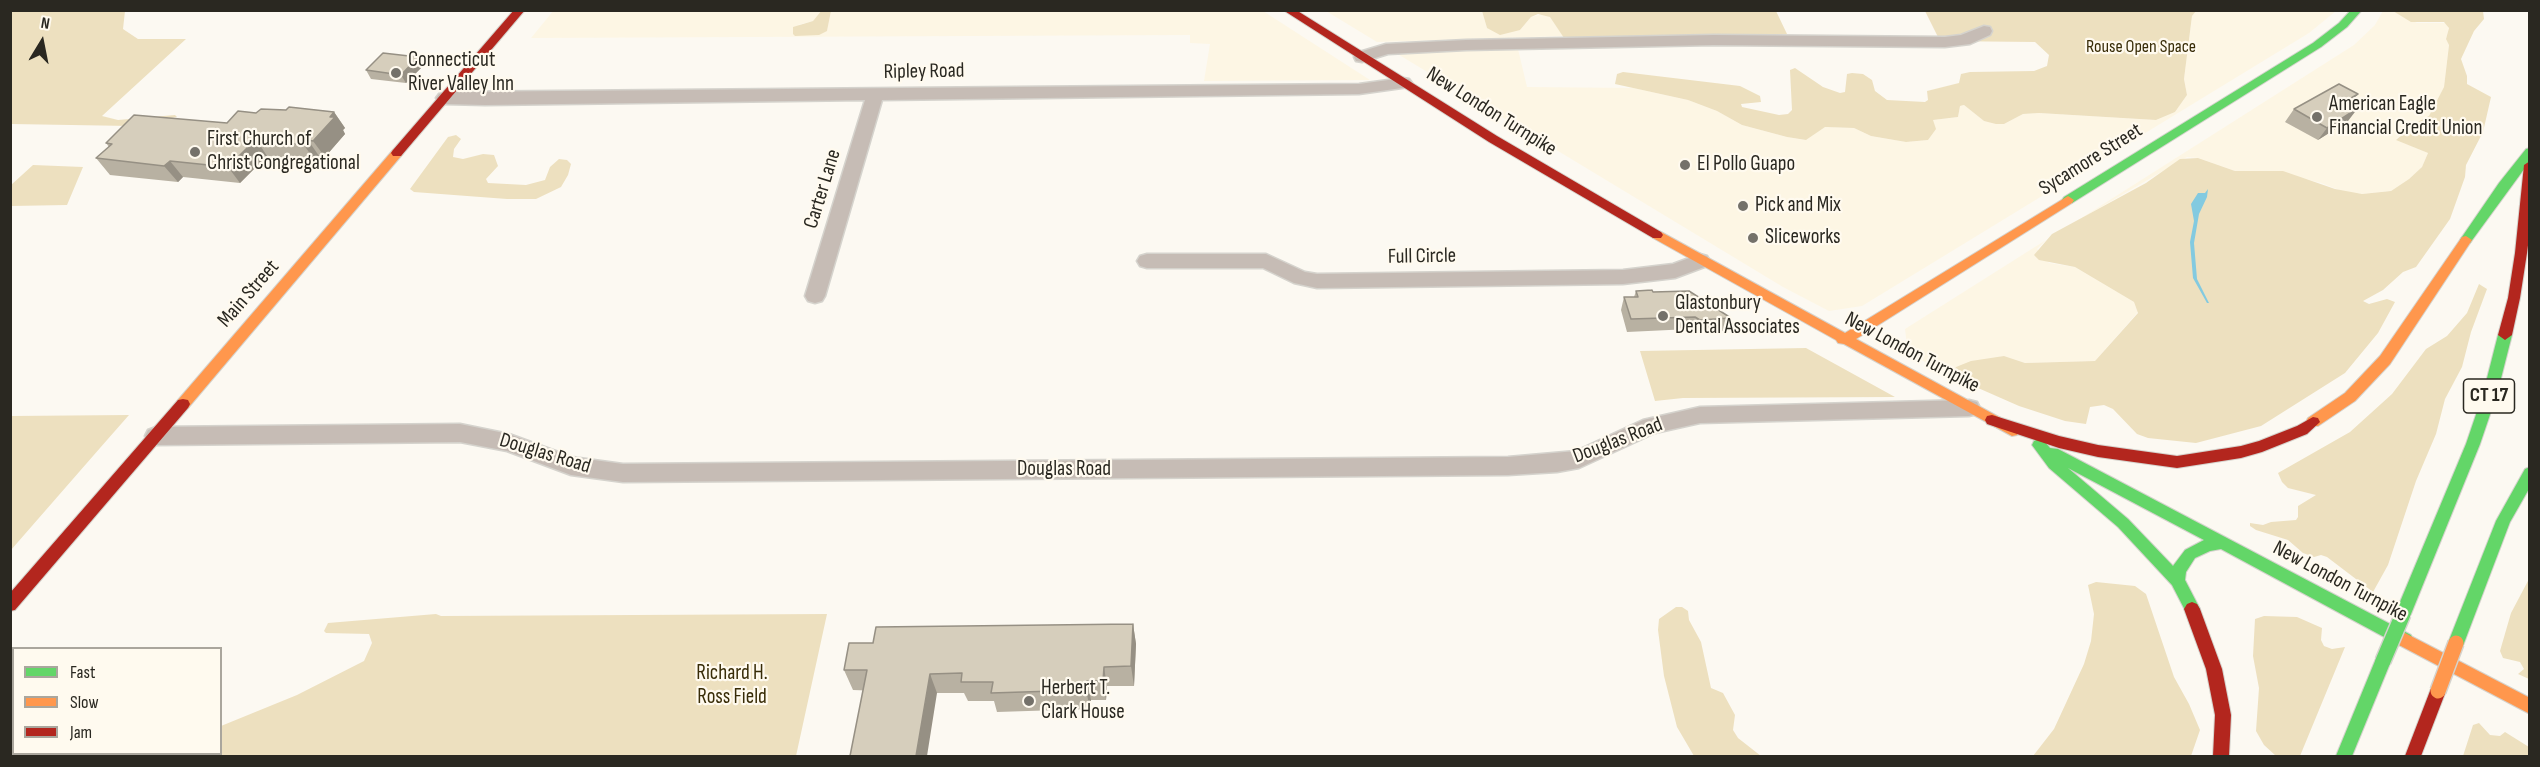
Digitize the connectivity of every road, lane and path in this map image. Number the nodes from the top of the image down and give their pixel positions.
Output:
1 (520, 10) edge
2 (1288, 10) edge
3 (2357, 10) edge
4 (1984, 32) dead end
5 (1362, 57) junction
6 (1403, 83) junction
7 (875, 95) junction
8 (446, 98) junction
9 (2529, 152) edge
10 (2529, 165) edge
11 (1147, 261) dead end
12 (1700, 261) junction
13 (815, 296) dead end
14 (1843, 339) junction
15 (1969, 408) junction
16 (1992, 420) junction
17 (156, 436) junction
18 (2039, 445) junction
19 (2529, 473) edge
20 (2522, 520) dead end
21 (2495, 542) junction
22 (2221, 543) junction
23 (2177, 580) junction
24 (10, 605) edge
25 (2529, 707) edge
26 (2221, 756) edge
27 (2344, 756) edge
28 (2412, 756) edge

1 - 8 main road, Main Street
2 - 5 main road, New London Turnpike
3 - 14 main road, Sycamore Street
4 - 5 street
5 - 6 main road, New London Turnpike
6 - 7 street, Ripley Road
6 - 12 main road, New London Turnpike
7 - 8 street, Ripley Road
7 - 13 street, Carter Lane
8 - 17 main road, Main Street
9 - 16 main road
10 - 27 main road, CT 17, bridge
11 - 12 street, Full Circle
12 - 14 main road, New London Turnpike
14 - 15 main road, New London Turnpike
15 - 16 main road, New London Turnpike
15 - 17 street, Douglas Road
16 - 18 main road, New London Turnpike
17 - 24 main road, Main Street
18 - 22 main road, New London Turnpike
18 - 23 main road
19 - 21 main road
20 - 21 main road
21 - 28 main road, bridge
22 - 23 main road
22 - 25 main road, New London Turnpike
23 - 26 main road

